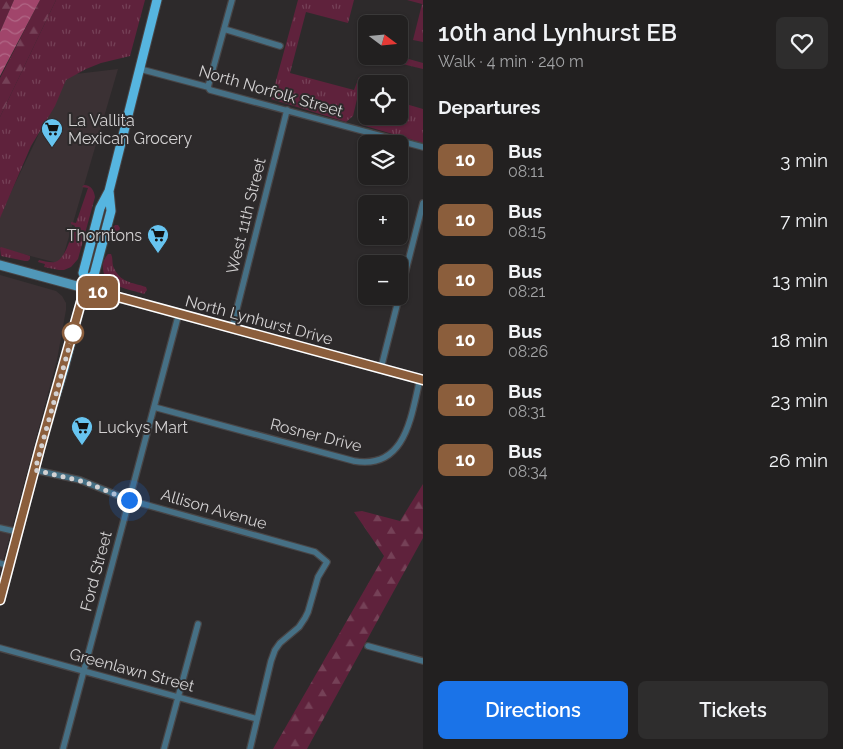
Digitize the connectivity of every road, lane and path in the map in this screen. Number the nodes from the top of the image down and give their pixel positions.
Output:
1 (157, 0) edge
2 (232, 0) edge
3 (224, 29) junction
4 (280, 46) dead end
5 (140, 69) junction
6 (208, 87) junction
7 (287, 110) junction
8 (423, 147) edge
9 (423, 203) edge
10 (0, 265) edge
11 (86, 284) junction
12 (179, 313) junction
13 (232, 328) junction
14 (381, 368) junction
15 (422, 380) edge
16 (154, 407) junction
17 (35, 470) junction
18 (129, 500) junction
19 (0, 528) edge
20 (18, 532) junction
21 (5, 564) edge
22 (0, 600) edge
23 (198, 624) dead end
24 (368, 646) dead end
25 (0, 648) edge
26 (423, 661) edge
27 (84, 671) junction
28 (178, 697) junction
29 (257, 719) junction
30 (63, 749) edge
31 (164, 749) edge
32 (250, 749) edge

1 - 5 main road
2 - 3 street
3 - 4 street
3 - 6 street
5 - 6 street, North Norfolk Street
5 - 11 main road
6 - 7 street, North Norfolk Street
7 - 8 street, North Norfolk Street
7 - 13 street, West 11th Street
9 - 14 street
10 - 11 main road, North Lynhurst Drive
11 - 12 main road, North Lynhurst Drive
11 - 17 main road
12 - 13 main road, North Lynhurst Drive
12 - 16 street, Ford Street
13 - 14 main road, North Lynhurst Drive
14 - 15 main road, North Lynhurst Drive
15 - 16 street, Rosner Drive
16 - 18 street, Ford Street
17 - 18 street, Allison Avenue
17 - 20 main road
18 - 27 street, Ford Street
18 - 29 street, Allison Avenue
19 - 20 street
20 - 21 main road
21 - 22 main road
23 - 28 street
24 - 26 street
25 - 27 street, Greenlawn Street
27 - 28 street, Greenlawn Street
27 - 30 street, Ford Street
28 - 29 street, Greenlawn Street
28 - 31 street
29 - 32 street

